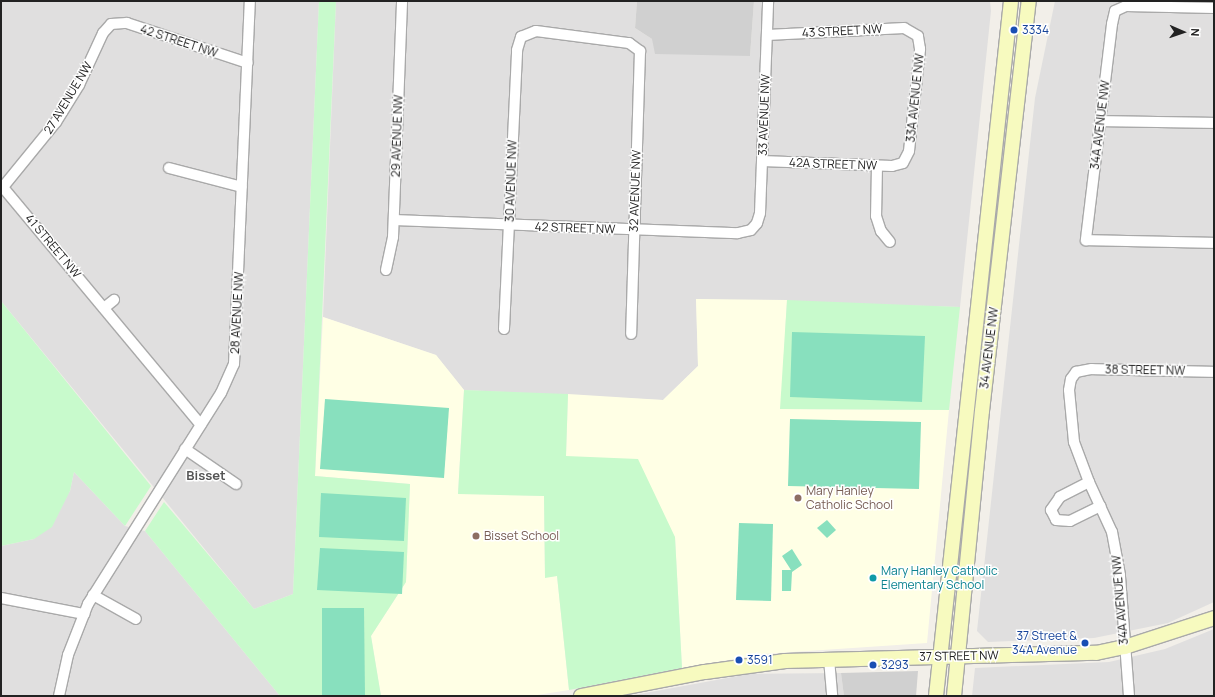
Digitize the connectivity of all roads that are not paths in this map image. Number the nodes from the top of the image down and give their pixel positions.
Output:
1 (250, 1) edge
2 (402, 1) edge
3 (768, 1) edge
4 (1011, 1) edge
5 (1029, 1) edge
6 (1214, 8) edge
7 (111, 24) joint
8 (915, 33) joint
9 (767, 35) junction
10 (638, 49) joint
11 (248, 63) junction
12 (1101, 121) junction
13 (1214, 123) edge
14 (762, 161) junction
15 (903, 163) joint
16 (877, 166) junction
17 (168, 168) dead end
18 (2, 186) edge
19 (242, 187) junction
20 (394, 220) junction
21 (509, 225) junction
22 (754, 228) joint
23 (634, 230) junction
24 (890, 242) dead end
25 (1214, 243) edge
26 (386, 270) dead end
27 (114, 300) dead end
28 (104, 308) junction
29 (504, 329) dead end
30 (631, 334) dead end
31 (1076, 372) joint
32 (1214, 372) edge
33 (201, 425) junction
34 (185, 450) junction
35 (1089, 482) junction
36 (236, 484) dead end
37 (1101, 506) junction
38 (93, 595) junction
39 (1, 598) edge
40 (84, 614) junction
41 (1214, 618) edge
42 (136, 619) dead end
43 (1125, 647) junction
44 (940, 656) junction
45 (958, 656) junction
46 (829, 659) junction
47 (59, 696) edge
48 (581, 696) edge
49 (832, 696) edge
50 (936, 696) edge
51 (954, 696) edge
52 (1128, 696) edge

1 - 11 street, 28 AVENUE NW
2 - 20 street, 29 AVENUE NW
3 - 9 street, 33 AVENUE NW
4 - 44 main road, 34 AVENUE NW
5 - 45 main road, 34 AVENUE NW
6 - 12 street, 34A AVENUE NW
7 - 11 street, 42 STREET NW
7 - 18 street, 27 AVENUE NW
8 - 9 street, 43 STREET NW
8 - 15 street, 33A AVENUE NW
9 - 14 street, 33 AVENUE NW
10 - 21 street, 30 AVENUE NW
10 - 23 street, 32 AVENUE NW
11 - 19 street, 28 AVENUE NW
12 - 13 street
12 - 25 street, 34A AVENUE NW
14 - 16 street, 42A STREET NW
14 - 22 street, 33 AVENUE NW
15 - 16 street, 42A STREET NW
16 - 24 street
17 - 19 street
18 - 28 street, 41 STREET NW
19 - 33 street, 28 AVENUE NW
20 - 21 street, 42 STREET NW
20 - 26 street, 29 AVENUE NW
21 - 23 street, 42 STREET NW
21 - 29 street, 30 AVENUE NW
22 - 23 street, 42 STREET NW
23 - 30 street, 32 AVENUE NW
27 - 28 street
28 - 33 street, 41 STREET NW
31 - 32 street, 38 STREET NW
31 - 35 street, 34A AVENUE NW
33 - 34 street, 28 AVENUE NW
34 - 36 street
34 - 38 street, 28 AVENUE NW
35 - 37 street, 34A AVENUE NW
35 - 37 street
37 - 43 street, 34A AVENUE NW
38 - 40 street, 28 AVENUE NW
38 - 42 street
39 - 40 street
40 - 47 street, 28 AVENUE NW
41 - 43 main road, 37 STREET NW
43 - 45 main road, 37 STREET NW
43 - 52 street, 34A AVENUE NW
44 - 45 main road, 37 STREET NW
44 - 46 main road, 37 STREET NW
44 - 50 main road, 34 AVENUE NW
45 - 51 main road, 34 AVENUE NW
46 - 48 main road, 37 STREET NW
46 - 49 street

